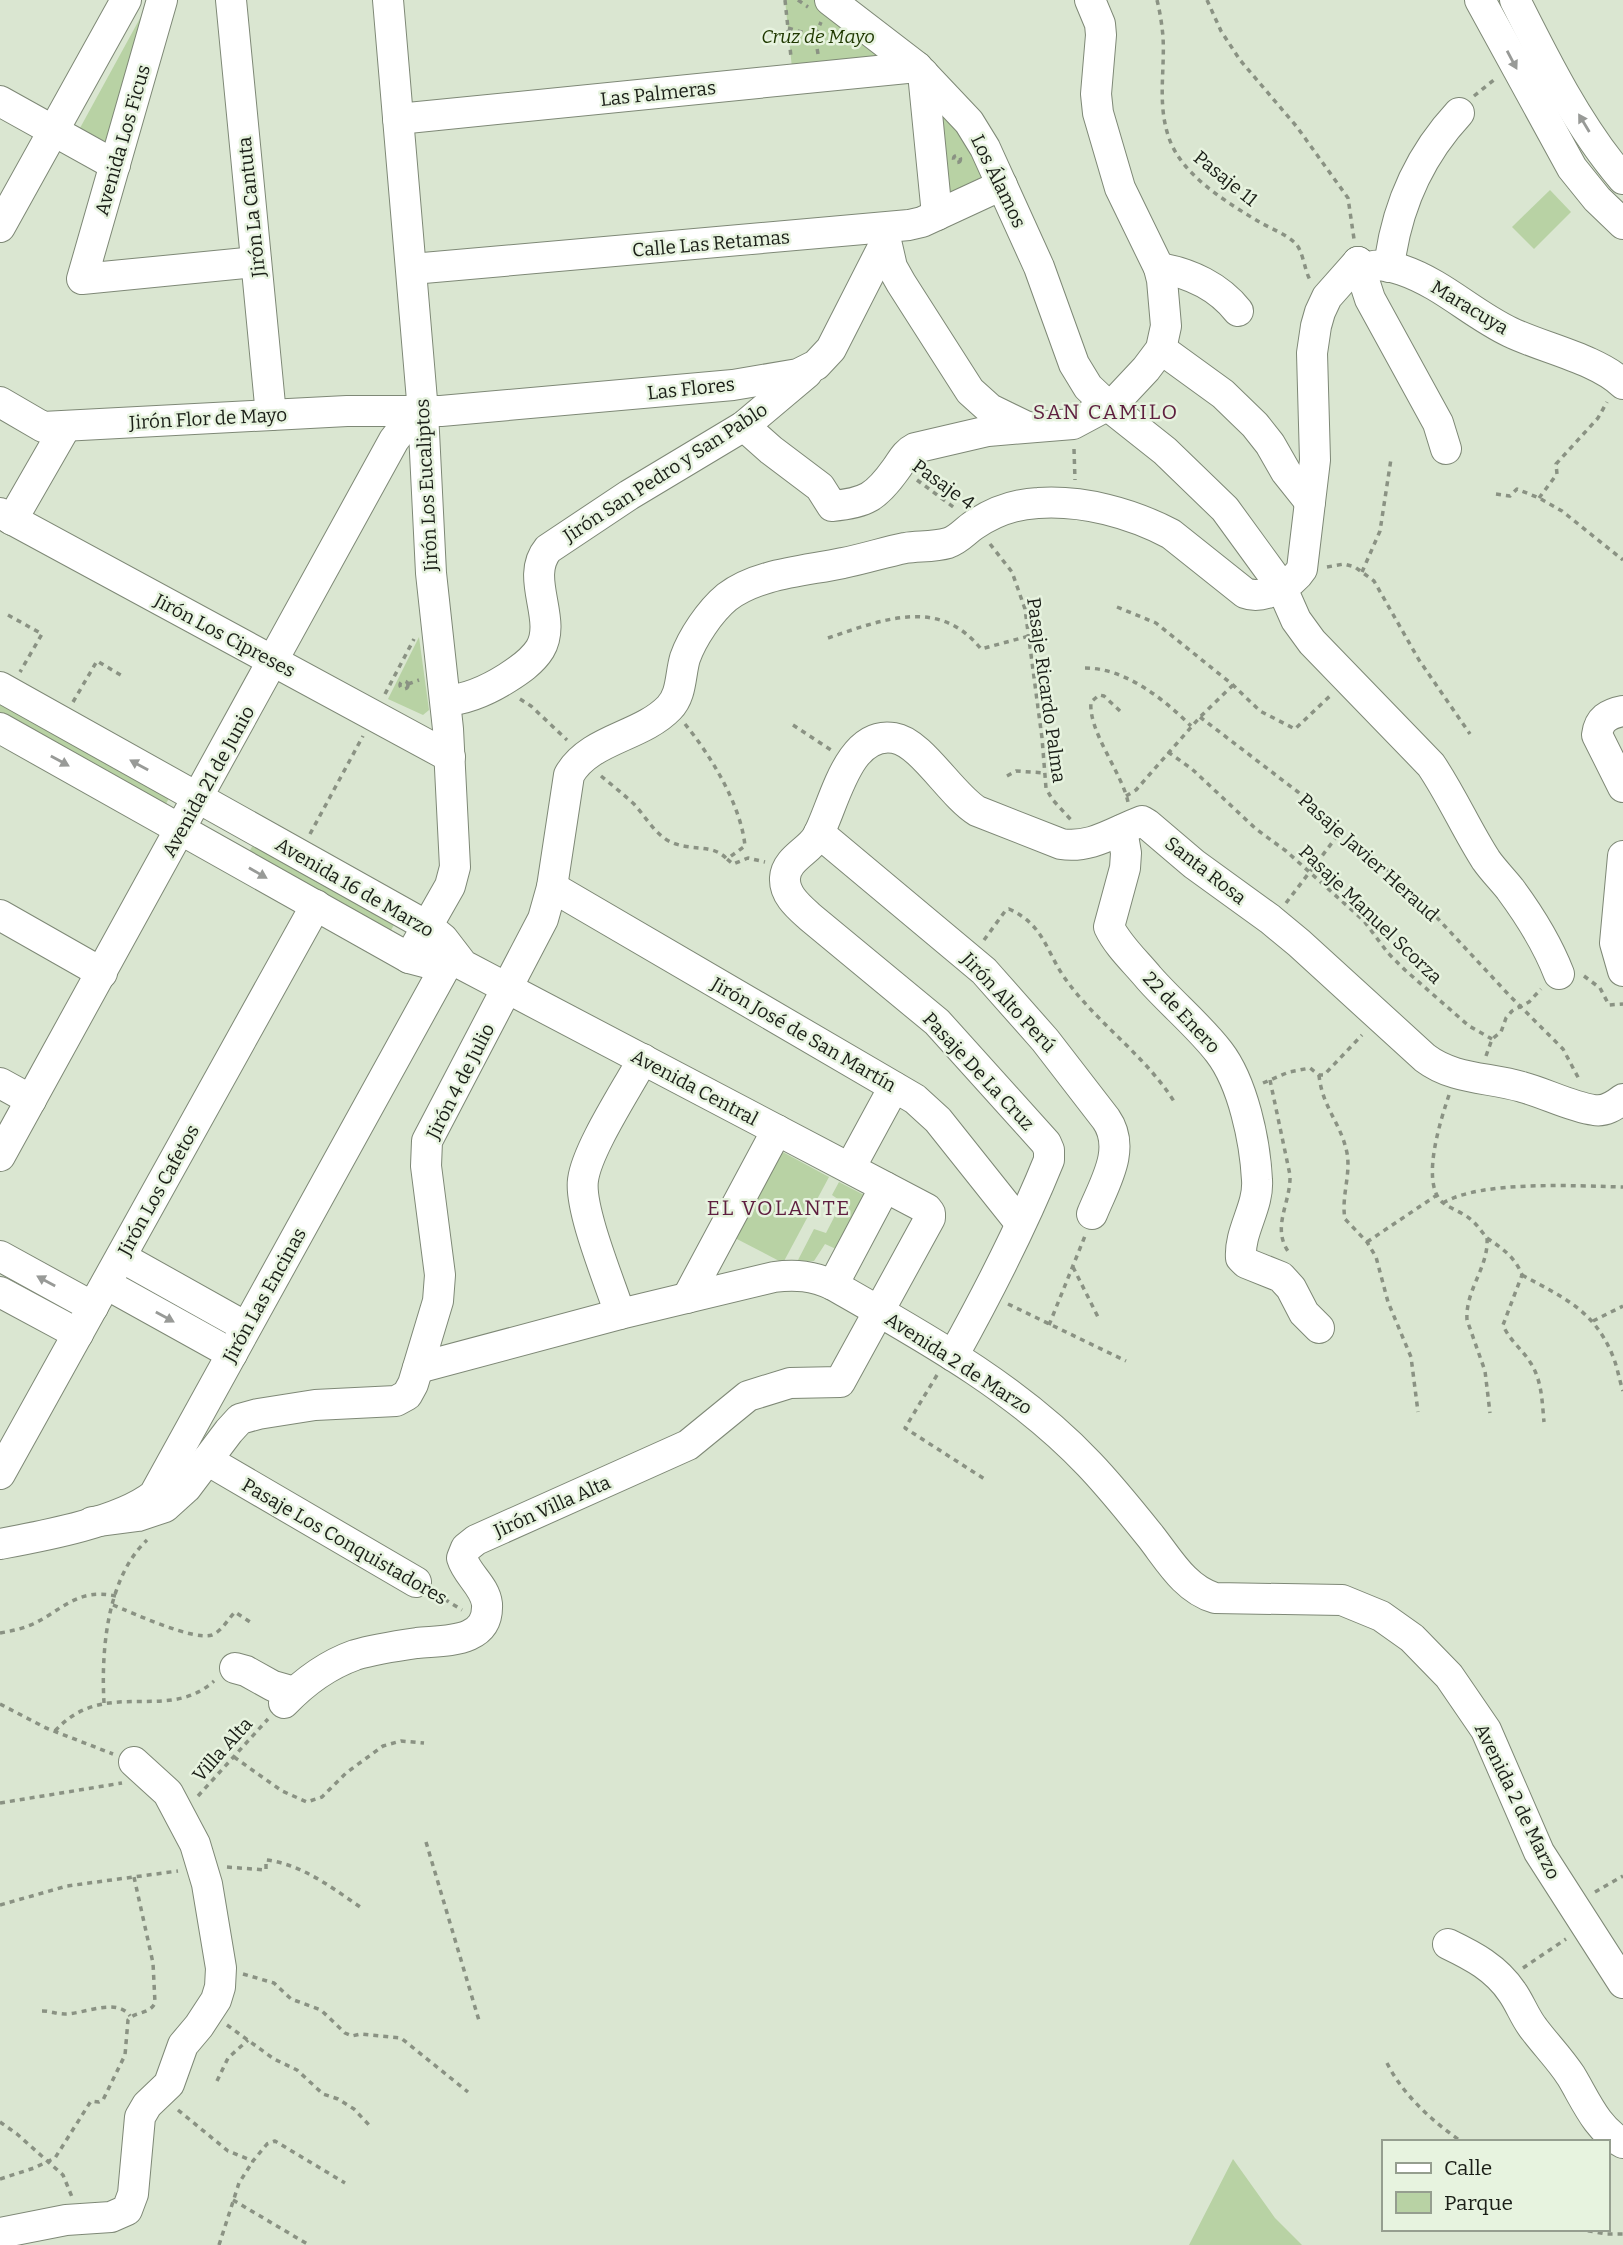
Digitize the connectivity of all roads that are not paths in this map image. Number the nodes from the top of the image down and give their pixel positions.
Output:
1 (162, 0) edge
2 (231, 0) edge
3 (388, 0) edge
4 (1090, 0) edge
5 (1480, 0) edge
6 (1515, 0) edge
7 (121, 2) edge
8 (826, 9) edge
9 (920, 70) junction
10 (0, 101) edge
11 (1459, 113) road end
12 (398, 118) junction
13 (54, 131) junction
14 (114, 165) junction
15 (1623, 179) edge
16 (1002, 185) junction
17 (937, 215) junction
18 (1623, 224) edge
19 (0, 228) edge
20 (884, 235) junction
21 (256, 262) junction
22 (1357, 262) junction
23 (1389, 267) junction
24 (1159, 268) junction
25 (412, 269) junction
26 (1238, 312) dead end
27 (1161, 348) junction
28 (817, 365) junction
29 (1616, 391) edge
30 (0, 402) edge
31 (1107, 405) junction
32 (423, 412) junction
33 (271, 415) junction
34 (66, 426) junction
35 (744, 426) junction
36 (1029, 428) junction
37 (1446, 449) dead end
38 (1310, 502) junction
39 (6, 516) edge
40 (1291, 579) junction
41 (274, 661) junction
42 (5, 690) edge
43 (446, 701) junction
44 (1623, 711) edge
45 (0, 728) edge
46 (450, 757) junction
47 (1623, 787) edge
48 (199, 798) junction
49 (1125, 819) junction
50 (182, 829) junction
51 (819, 833) junction
52 (1623, 856) edge
53 (552, 887) junction
54 (316, 905) junction
55 (0, 915) edge
56 (427, 926) junction
57 (409, 958) junction
58 (455, 960) junction
59 (1565, 971) road end
60 (1623, 971) edge
61 (102, 973) junction
62 (508, 988) junction
63 (643, 1059) junction
64 (0, 1083) edge
65 (894, 1087) junction
66 (1623, 1099) edge
67 (31, 1100) junction
68 (777, 1130) junction
69 (0, 1156) edge
70 (850, 1168) junction
71 (885, 1187) junction
72 (1093, 1214) road end
73 (1020, 1223) junction
74 (0, 1256) edge
75 (121, 1257) junction
76 (833, 1285) junction
77 (0, 1292) edge
78 (99, 1295) junction
79 (687, 1298) junction
80 (880, 1312) junction
81 (620, 1314) junction
82 (246, 1327) junction
83 (1319, 1328) dead end
84 (78, 1334) junction
85 (232, 1354) junction
86 (947, 1362) junction
87 (418, 1368) junction
88 (207, 1460) junction
89 (0, 1474) edge
90 (92, 1522) junction
91 (0, 1544) edge
92 (416, 1583) road end
93 (235, 1668) road end
94 (144, 1770) road end
95 (1448, 1944) dead end
96 (1623, 1983) edge
97 (1623, 2143) edge
98 (0, 2233) edge

1 - 14 street, Avenida Los Ficus
2 - 21 street, Jirón La Cantuta
3 - 12 street, Jirón Los Eucaliptos
4 - 24 street
5 -> 18 street
15 -> 6 street
7 - 13 street
8 - 9 street, Los Álamos
9 - 12 street, Las Palmeras
9 - 16 street, Los Álamos
9 - 17 street
10 - 13 street
11 - 23 street
12 - 25 street, Jirón Los Eucaliptos
13 - 14 street
13 - 19 street
14 - 21 street, Avenida Los Ficus
16 - 17 street, Calle Las Retamas
16 - 31 street, Los Álamos
17 - 20 street, Calle Las Retamas
20 - 25 street, Calle Las Retamas
20 - 28 street
20 - 36 street
21 - 33 street, Jirón La Cantuta
22 - 23 street, Maracuya
22 - 37 street
22 - 38 street
23 - 29 street, Maracuya
24 - 26 street
24 - 27 street
25 - 32 street, Jirón Los Eucaliptos
27 - 31 street
27 - 38 street
28 - 32 street, Las Flores
28 - 35 street, Jirón San Pedro y San Pablo
30 - 34 street, Jirón Flor de Mayo
31 - 36 street
31 - 40 street, Los Álamos
32 - 33 street, Jirón Flor de Mayo
32 - 41 street, Avenida 21 de Junio
32 - 43 street, Jirón Los Eucaliptos
33 - 34 street, Jirón Flor de Mayo
34 - 39 street
35 - 36 street
35 - 43 street, Jirón San Pedro y San Pablo
38 - 40 street
39 - 41 street, Jirón Los Cipreses
40 - 53 street, Jirón 4 de Julio
40 - 59 street, Los Álamos
41 - 46 street, Jirón Los Cipreses
41 - 48 street, Avenida 21 de Junio
48 -> 42 street, Avenida 16 de Marzo
43 - 46 street, Jirón Los Eucaliptos
44 - 47 street
45 -> 50 street, Avenida 16 de Marzo
46 - 56 street, Jirón Los Eucaliptos
48 - 50 street, Avenida 21 de Junio
48 - 56 street, Avenida 16 de Marzo
49 - 51 street, Santa Rosa
49 - 66 street, Santa Rosa
49 - 83 street, 22 de Enero
50 -> 54 street, Avenida 16 de Marzo
50 - 61 street, Avenida 21 de Junio
51 - 72 street, Jirón Alto Perú
51 - 73 street, Pasaje De La Cruz
52 - 60 street
53 - 62 street, Jirón 4 de Julio
53 - 65 street, Jirón José de San Martín
54 - 57 street, Avenida 16 de Marzo
54 - 75 street, Jirón Los Cafetos
55 - 61 street
56 - 57 street, Jirón Los Eucaliptos
56 - 58 street, Avenida 16 de Marzo
57 - 58 street, Avenida 16 de Marzo
58 - 62 street, Avenida Central
58 - 82 street, Jirón Las Encinas
61 - 67 street, Avenida 21 de Junio
62 - 63 street, Avenida Central
62 - 87 street, Jirón 4 de Julio
63 - 68 street, Avenida Central
63 - 81 street
64 - 67 street
65 - 70 street
65 - 73 street, Jirón José de San Martín
67 - 69 street, Avenida 21 de Junio
68 - 70 street, Avenida Central
68 - 79 street
70 - 71 street, Avenida Central
71 - 76 street
71 - 80 street, Avenida Central
73 - 86 street, Pasaje De La Cruz
78 -> 74 street
75 - 78 street, Jirón Los Cafetos
75 - 82 street
76 - 79 street, Avenida 2 de Marzo
76 - 80 street, Avenida 2 de Marzo
77 - 84 street
78 - 84 street, Jirón Los Cafetos
78 -> 85 street
79 - 81 street, Avenida 2 de Marzo
80 - 86 street, Avenida 2 de Marzo
80 - 93 street, Jirón Villa Alta
81 - 87 street, Avenida 2 de Marzo
82 - 85 street, Jirón Las Encinas
84 - 89 street, Jirón Los Cafetos
85 - 90 street, Jirón Las Encinas
86 - 96 street, Avenida 2 de Marzo
87 - 88 street
88 - 90 street
88 - 92 street, Pasaje Los Conquistadores
90 - 91 street, Jirón Las Encinas
94 - 98 street
95 - 97 street

